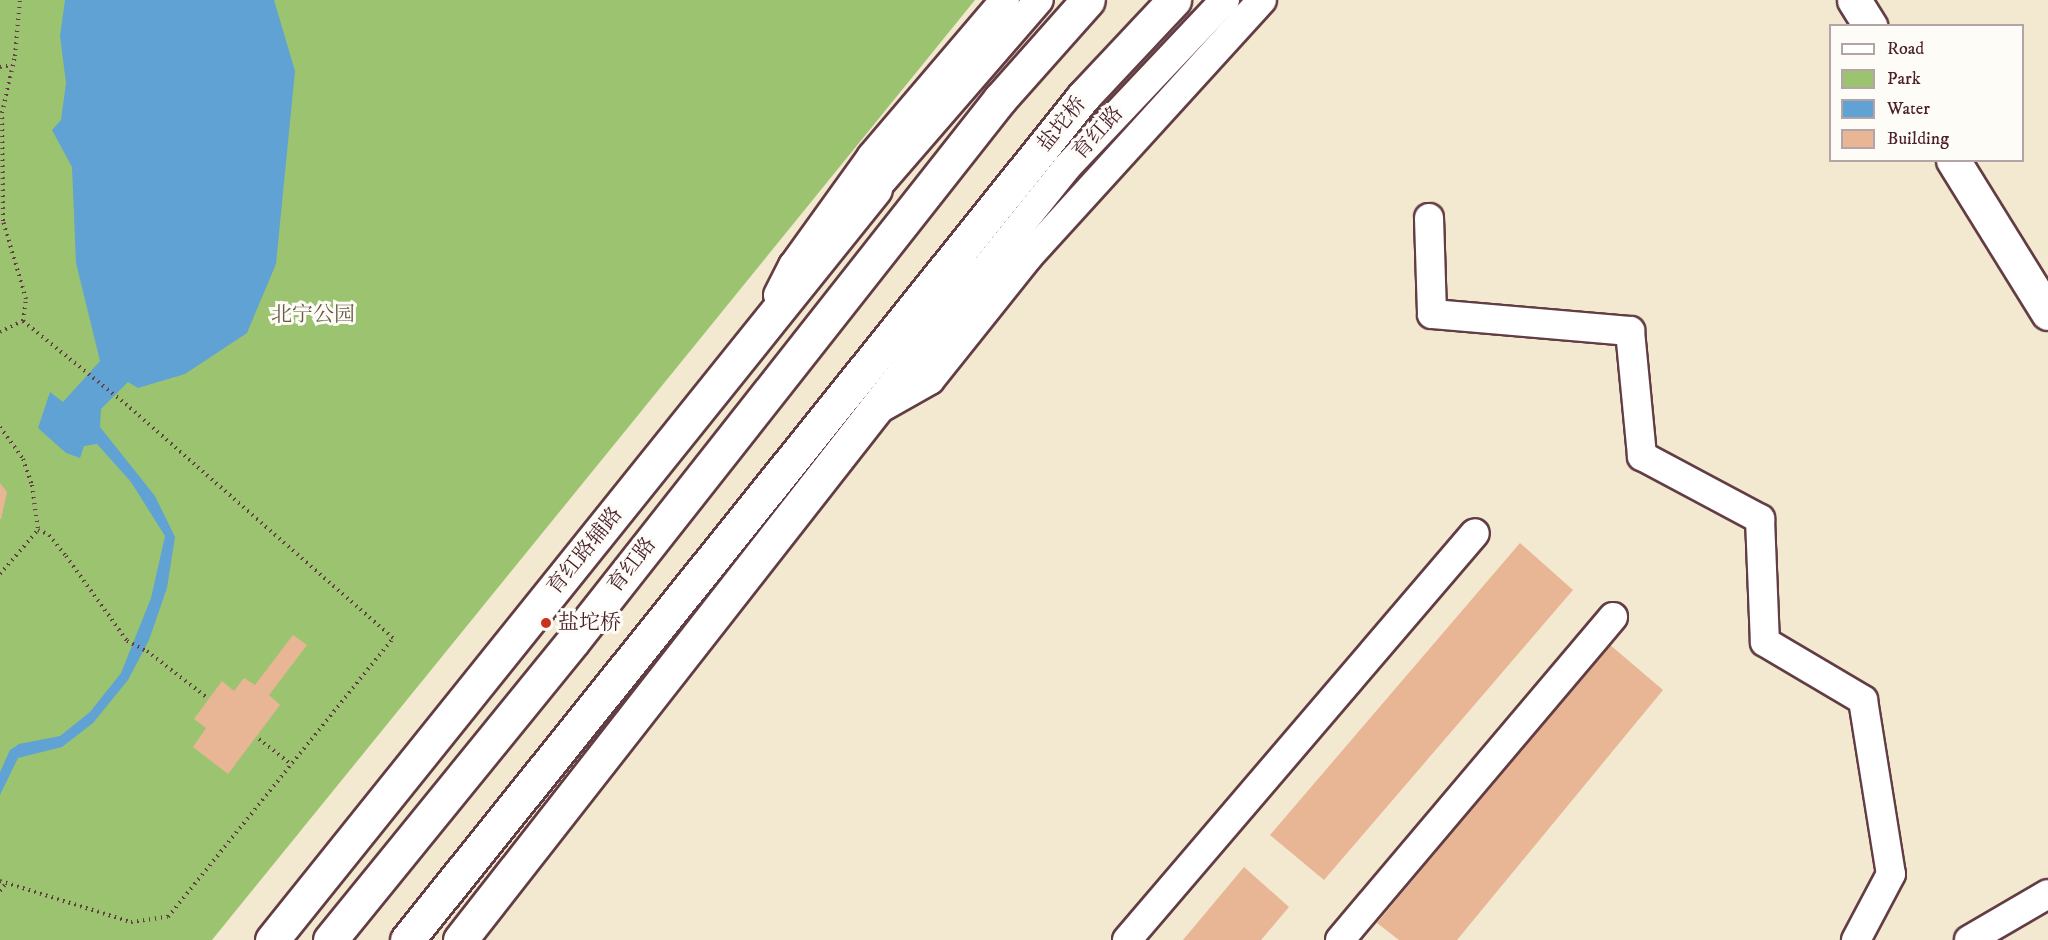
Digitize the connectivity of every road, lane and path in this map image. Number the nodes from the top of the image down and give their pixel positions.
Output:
1 (20, 0) edge
2 (1005, 0) edge
3 (1039, 0) edge
4 (1088, 0) edge
5 (1174, 0) edge
6 (1226, 0) edge
7 (1262, 0) edge
8 (1854, 0) edge
9 (1869, 24) edge
10 (12, 65) junction
11 (0, 67) edge
12 (1, 121) edge
13 (1954, 162) edge
14 (875, 189) joint
15 (1429, 218) dead end
16 (981, 274) joint
17 (2048, 313) edge
18 (23, 321) junction
19 (0, 332) edge
20 (759, 334) junction
21 (875, 411) junction
22 (0, 427) edge
23 (38, 530) junction
24 (1475, 533) dead end
25 (0, 574) edge
26 (1612, 617) dead end
27 (206, 697) dead end
28 (260, 739) dead end
29 (292, 765) junction
30 (0, 881) edge
31 (6, 883) junction
32 (0, 891) edge
33 (2048, 894) edge
34 (1985, 936) edge
35 (272, 940) edge
36 (330, 940) edge
37 (407, 940) edge
38 (460, 940) edge
39 (1127, 940) edge
40 (1340, 940) edge
41 (1856, 940) edge

1 - 10 path
2 - 20 street
3 - 14 street
4 - 36 main road, 育红路
5 - 37 main road, 盐坨桥
6 - 16 street, 育红路
7 - 21 street
8 - 9 main road
10 - 11 path
10 - 12 path
12 - 18 path
13 - 17 main road
14 - 20 main road, 育红路辅路
15 - 41 street
16 - 21 main road
18 - 19 path
18 - 29 path
20 - 35 main road, 育红路辅路
21 - 38 main road
22 - 23 path
23 - 25 path
23 - 27 path
24 - 39 street
26 - 40 street
28 - 29 path
29 - 31 path
30 - 31 path
31 - 32 path
33 - 34 street

